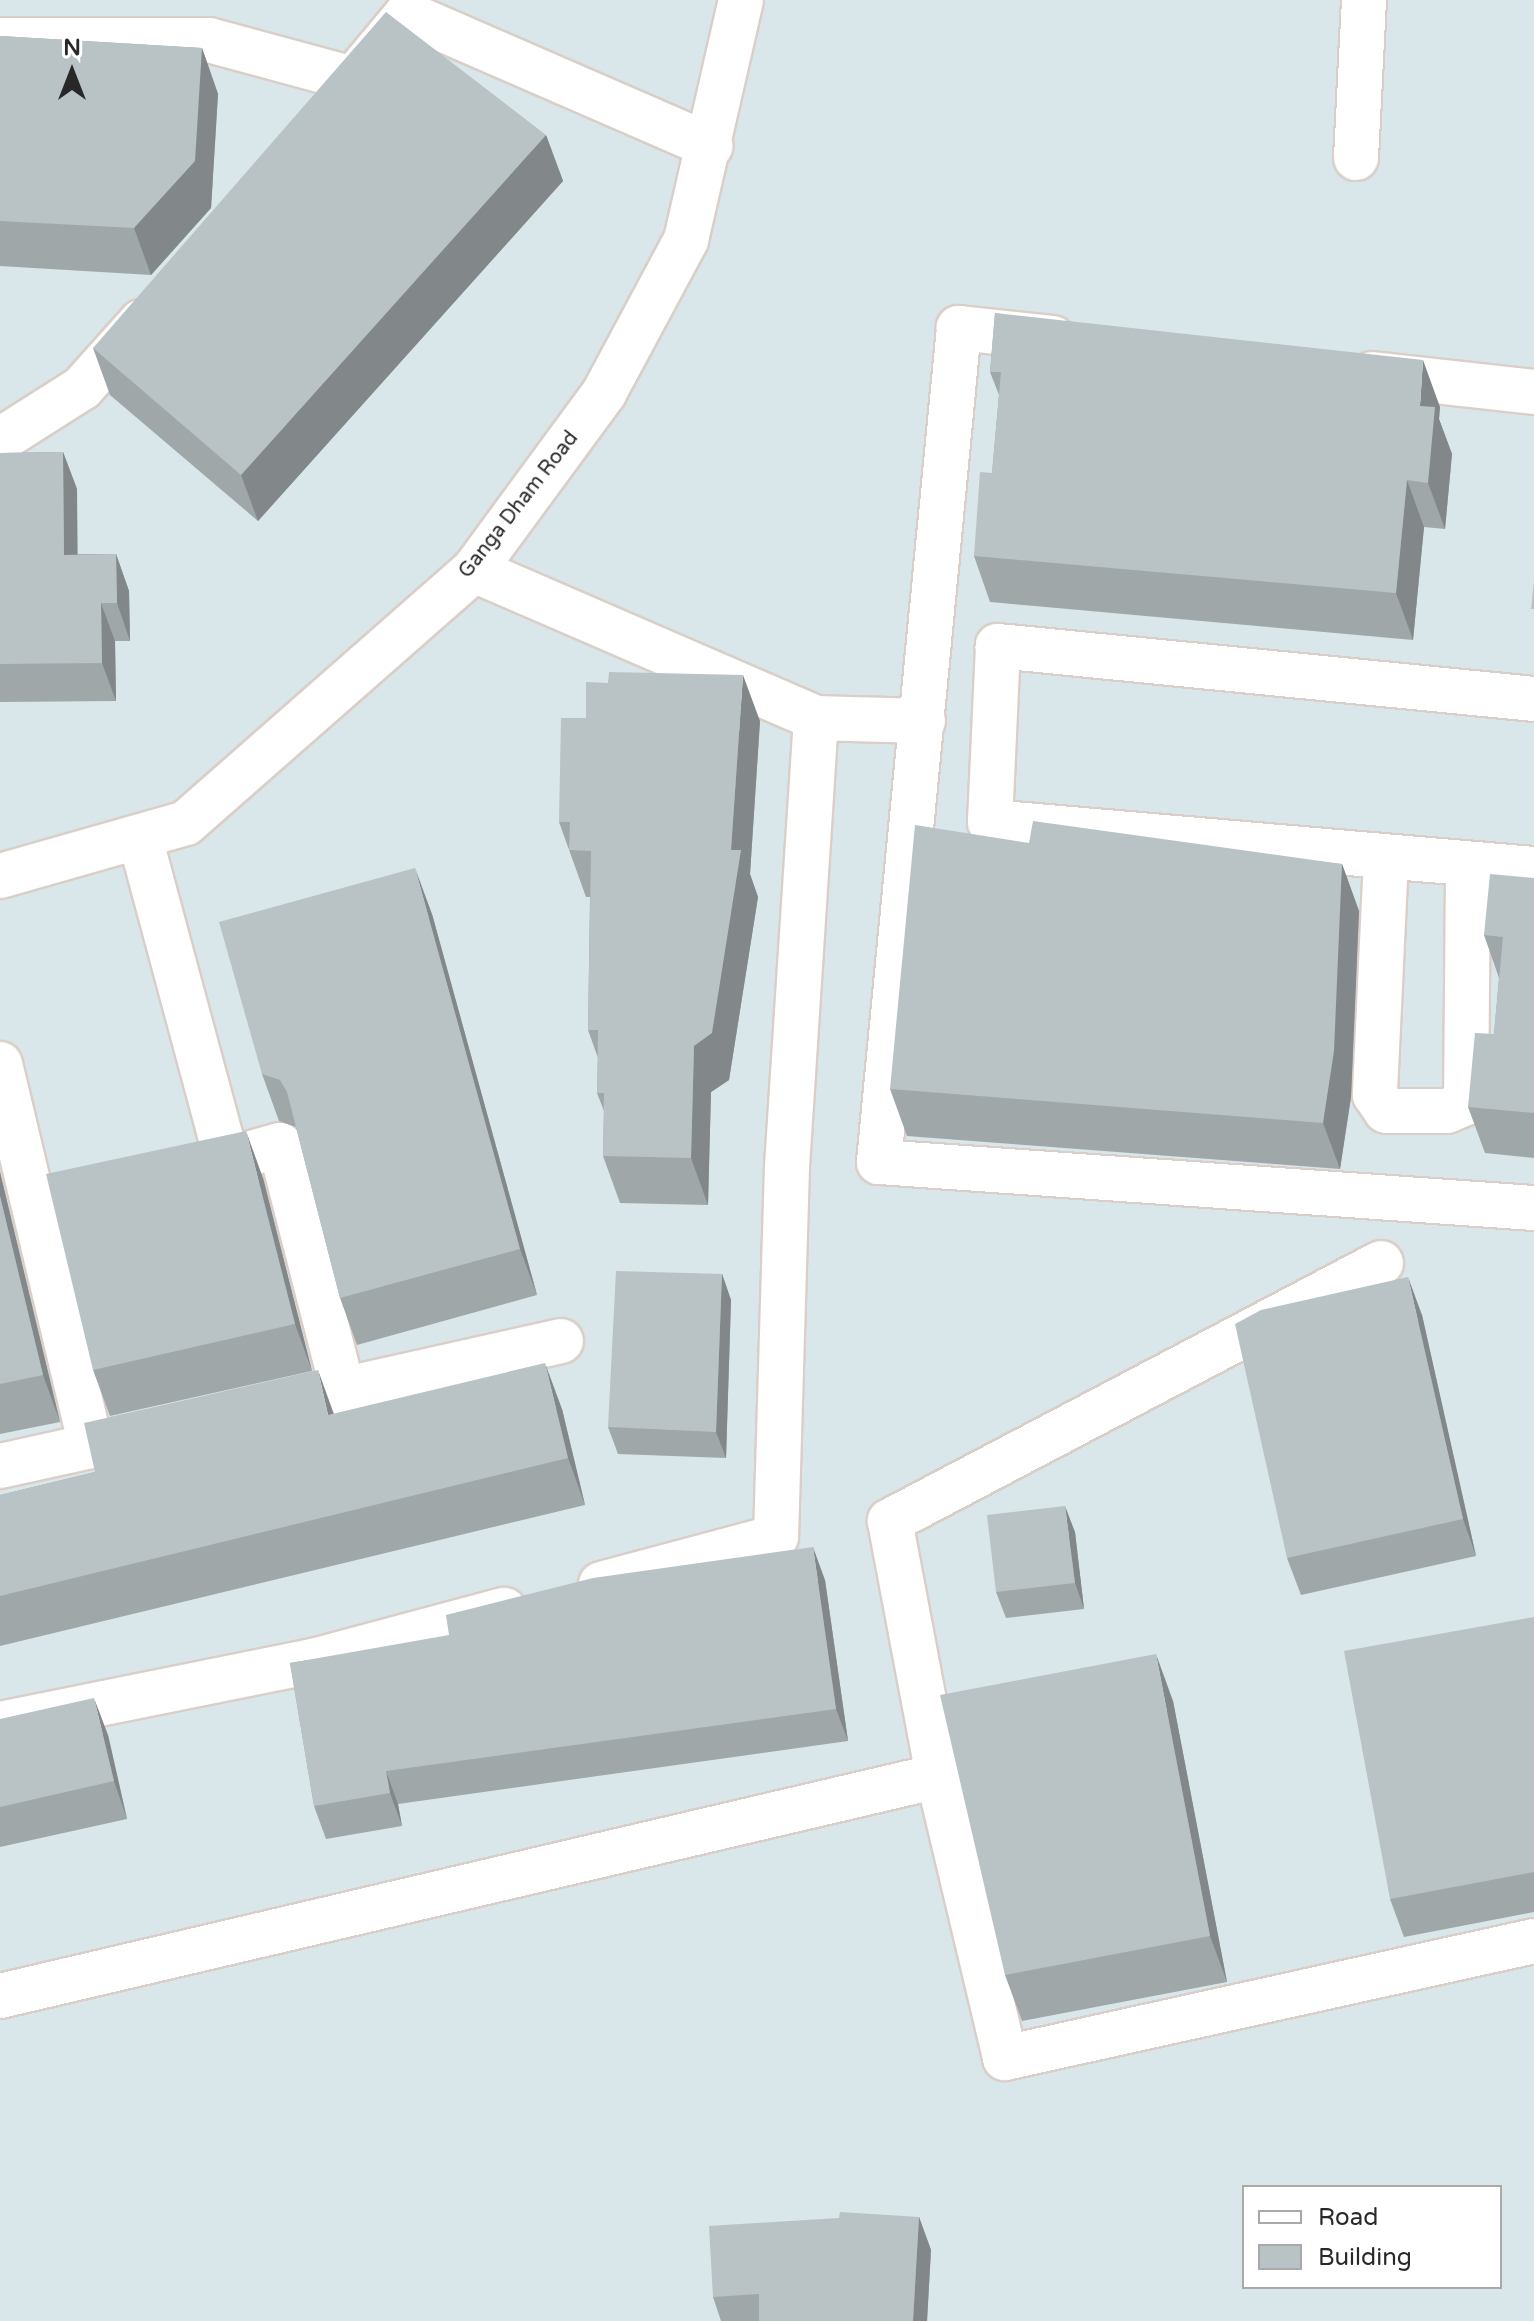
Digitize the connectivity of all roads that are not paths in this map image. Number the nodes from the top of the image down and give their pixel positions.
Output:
1 (741, 0) edge
2 (1364, 0) edge
3 (0, 40) edge
4 (353, 79) junction
5 (325, 113) edge
6 (710, 146) junction
7 (1356, 158) dead end
8 (165, 296) edge
9 (1099, 343) edge
10 (1332, 370) edge
11 (1534, 392) edge
12 (0, 440) edge
13 (474, 570) junction
14 (1534, 699) edge
15 (816, 718) junction
16 (923, 721) junction
17 (140, 838) junction
18 (1386, 858) junction
19 (1468, 865) junction
20 (1534, 869) edge
21 (0, 876) edge
22 (0, 1064) edge
23 (1534, 1208) edge
24 (1381, 1263) dead end
25 (561, 1341) dead end
26 (343, 1390) junction
27 (269, 1406) edge
28 (195, 1423) edge
29 (91, 1446) junction
30 (0, 1466) edge
31 (0, 1724) edge
32 (938, 1776) junction
33 (1534, 1941) edge
34 (0, 1996) edge

1 - 6 street, Ganga Dham Road
2 - 7 street
3 - 4 street
4 - 5 street
4 - 6 street
6 - 13 street, Ganga Dham Road
8 - 12 street
9 - 16 street
10 - 11 street
13 - 15 street
13 - 17 street, Ganga Dham Road
14 - 18 street
15 - 16 street
15 - 31 street
16 - 23 street
17 - 21 street, Ganga Dham Road
17 - 26 street
18 - 19 street
18 - 19 street
19 - 20 street
22 - 29 street
24 - 32 street
25 - 26 street
26 - 27 street
28 - 29 street
29 - 30 street
32 - 33 street
32 - 34 street

